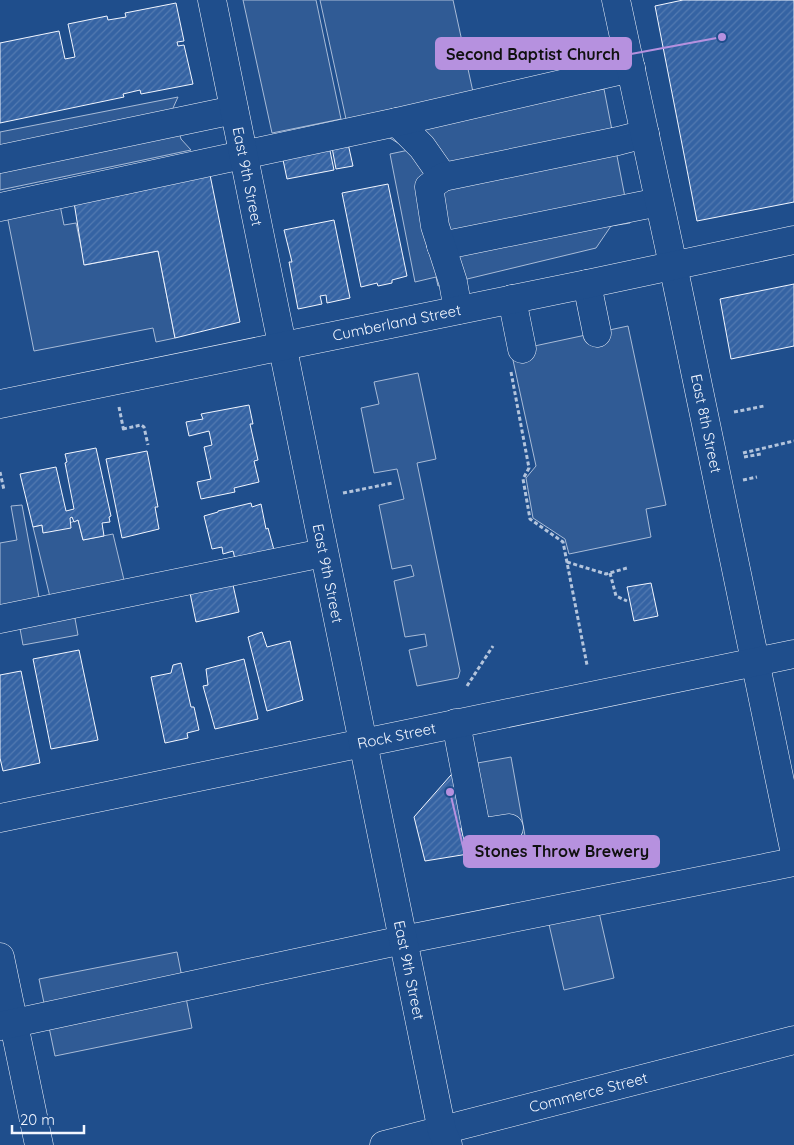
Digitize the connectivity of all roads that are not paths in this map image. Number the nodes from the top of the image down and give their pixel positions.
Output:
1 (212, 0) edge
2 (616, 0) edge
3 (631, 68) junction
4 (234, 110) junction
5 (397, 122) junction
6 (645, 134) junction
7 (243, 154) junction
8 (0, 159) edge
9 (443, 177) junction
10 (659, 202) junction
11 (0, 207) edge
12 (794, 240) edge
13 (441, 246) junction
14 (673, 265) junction
15 (587, 284) junction
16 (512, 300) junction
17 (458, 310) junction
18 (597, 333) dead end
19 (281, 346) junction
20 (516, 356) road end
21 (0, 404) edge
22 (323, 553) junction
23 (0, 619) edge
24 (794, 654) edge
25 (756, 662) junction
26 (456, 723) junction
27 (362, 744) junction
28 (0, 818) edge
29 (509, 828) dead end
30 (794, 849) edge
31 (794, 862) edge
32 (403, 940) junction
33 (0, 958) edge
34 (7, 1024) edge
35 (794, 1040) edge
36 (445, 1138) edge
37 (39, 1145) edge
38 (384, 1145) edge

1 - 4 main road, East 9th Street
2 - 3 main road, East 8th Street
3 - 5 main road
3 - 6 main road, East 8th Street
4 - 7 main road, East 9th Street
4 - 8 main road
5 - 7 main road
5 - 9 main road
6 - 9 main road
6 - 10 main road, East 8th Street
7 - 11 main road
7 - 19 main road, East 9th Street
9 - 13 main road
10 - 13 main road
10 - 14 main road, East 8th Street
12 - 14 main road, Cumberland Street
13 - 17 main road
14 - 15 main road, Cumberland Street
14 - 25 main road, East 8th Street
15 - 16 main road, Cumberland Street
15 - 18 main road
16 - 17 main road, Cumberland Street
16 - 20 main road
17 - 19 main road, Cumberland Street
19 - 21 main road, Cumberland Street
19 - 22 main road, East 9th Street
22 - 23 main road
22 - 27 main road, East 9th Street
24 - 25 main road, Rock Street
25 - 26 main road, Rock Street
25 - 30 main road, East 8th Street
26 - 27 main road, Rock Street
26 - 29 main road
27 - 28 main road, Rock Street
27 - 32 main road, East 9th Street
31 - 32 main road
32 - 34 main road
32 - 36 main road, East 9th Street
33 - 34 main road
34 - 37 main road
35 - 36 main road, Commerce Street
36 - 38 main road, Commerce Street

